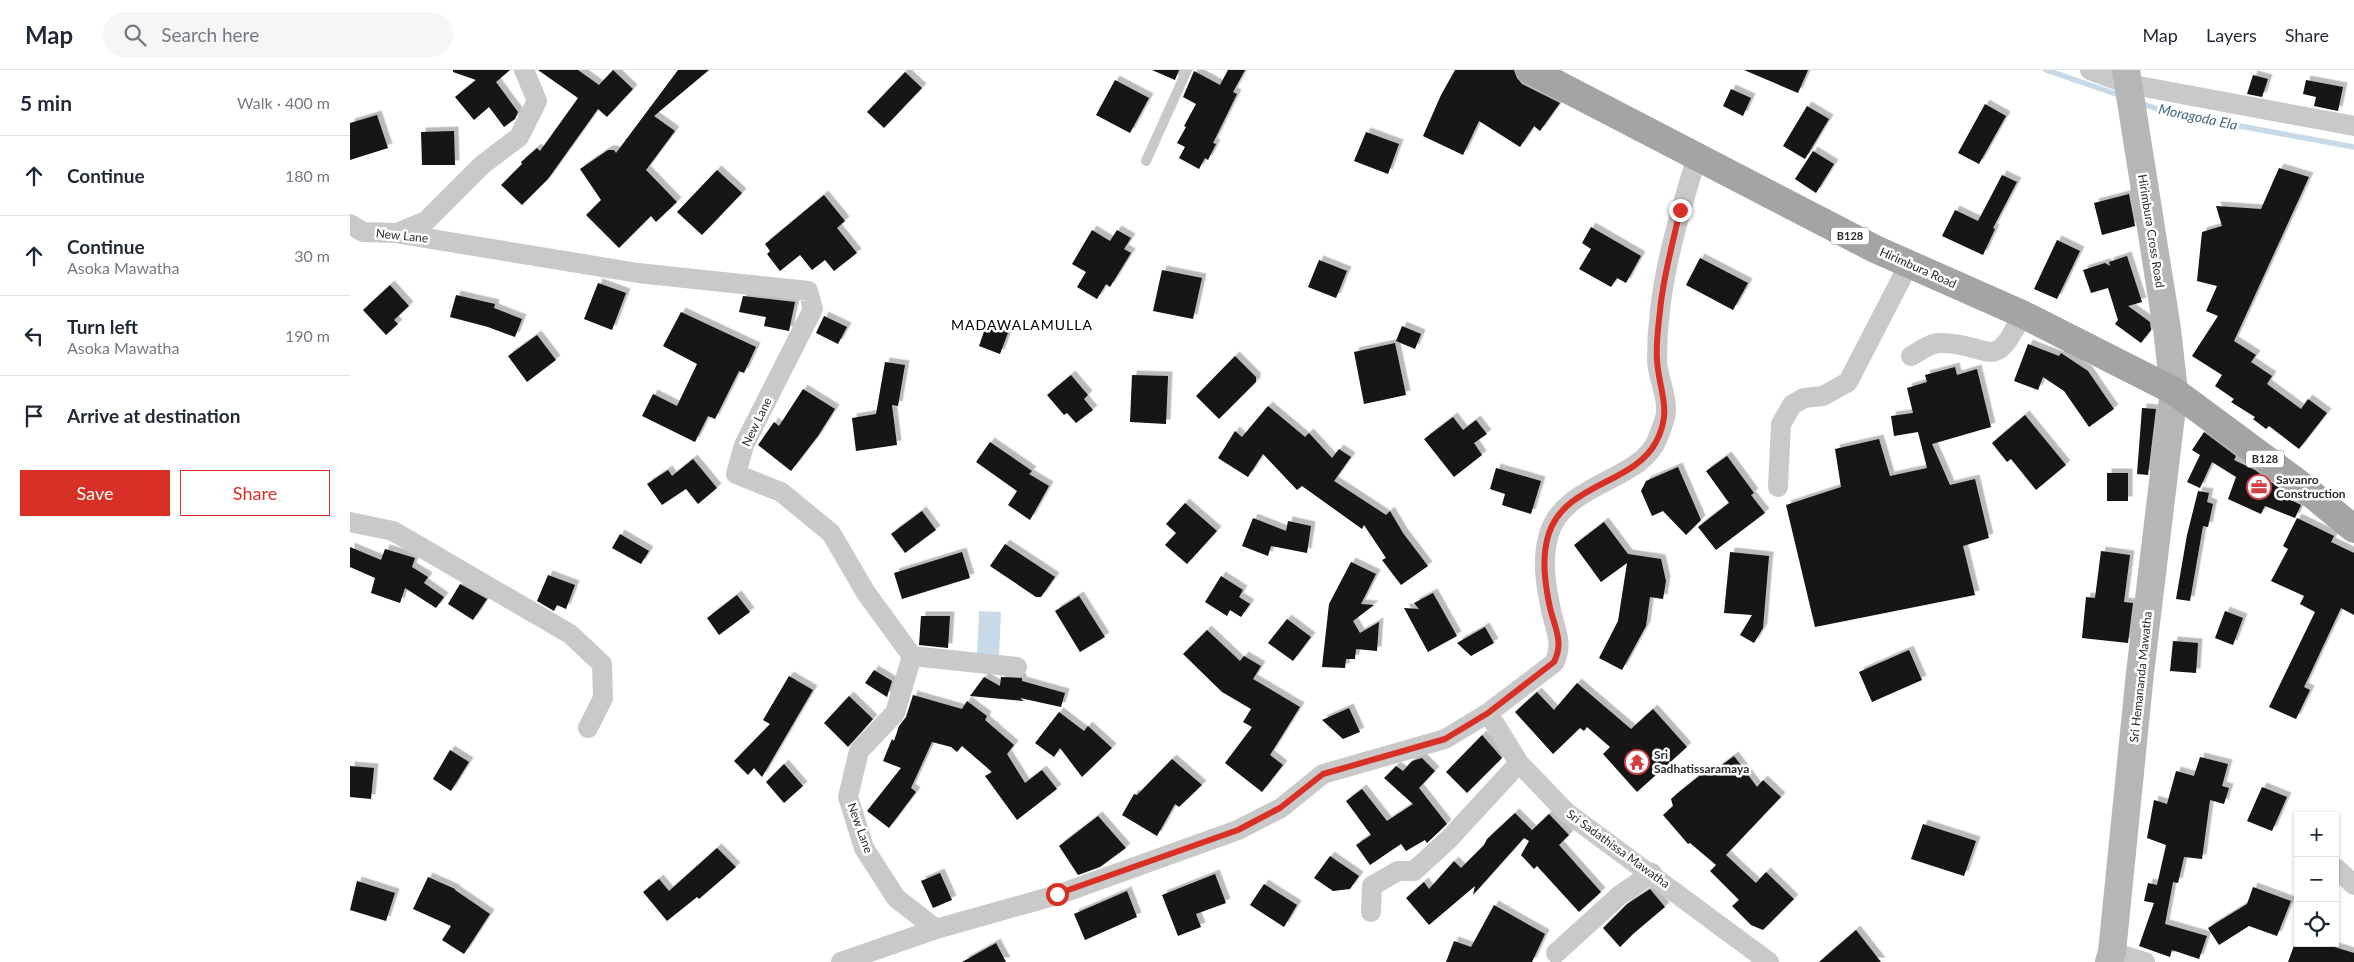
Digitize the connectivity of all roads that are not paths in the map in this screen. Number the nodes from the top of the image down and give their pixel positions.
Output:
1 (524, 70) edge
2 (1187, 70) edge
3 (1530, 70) edge
4 (2090, 70) edge
5 (2127, 77) edge
6 (2354, 126) edge
7 (1697, 156) junction
8 (1146, 161) dead end
9 (350, 224) edge
10 (395, 233) junction
11 (1909, 264) junction
12 (2022, 314) junction
13 (1911, 356) dead end
14 (2174, 391) junction
15 (1778, 487) dead end
16 (350, 522) edge
17 (2354, 529) edge
18 (912, 656) junction
19 (1017, 667) dead end
20 (1488, 713) junction
21 (588, 728) dead end
22 (1519, 763) junction
23 (2339, 871) edge
24 (1652, 874) junction
25 (2354, 885) edge
26 (1371, 912) dead end
27 (936, 929) junction
28 (1556, 953) dead end
29 (2110, 957) edge
30 (842, 962) edge
31 (1769, 962) edge
32 (2145, 962) edge

1 - 10 street
2 - 8 lane
3 - 7 main road, Hirimbura Road / B128
4 - 5 street
5 - 6 street
5 - 14 main road, Hirimbura Cross Road
7 - 11 main road, Hirimbura Road / B128
7 - 20 street
9 - 10 street, New Lane
10 - 18 street, New Lane
11 - 12 main road, Hirimbura Road / B128
11 - 15 street
12 - 13 street
12 - 14 main road, Hirimbura Road / B128
14 - 17 main road, B128
14 - 29 main road, Sri Hemananda Mawatha
16 - 21 street
18 - 19 street
18 - 27 street, New Lane
20 - 22 street, Sri Sadathissa Mawatha
20 - 27 street
22 - 24 street, Sri Sadathissa Mawatha
22 - 26 street
23 - 25 street
24 - 28 street
24 - 31 street, Sri Sadathissa Mawatha
27 - 30 street
29 - 32 street

